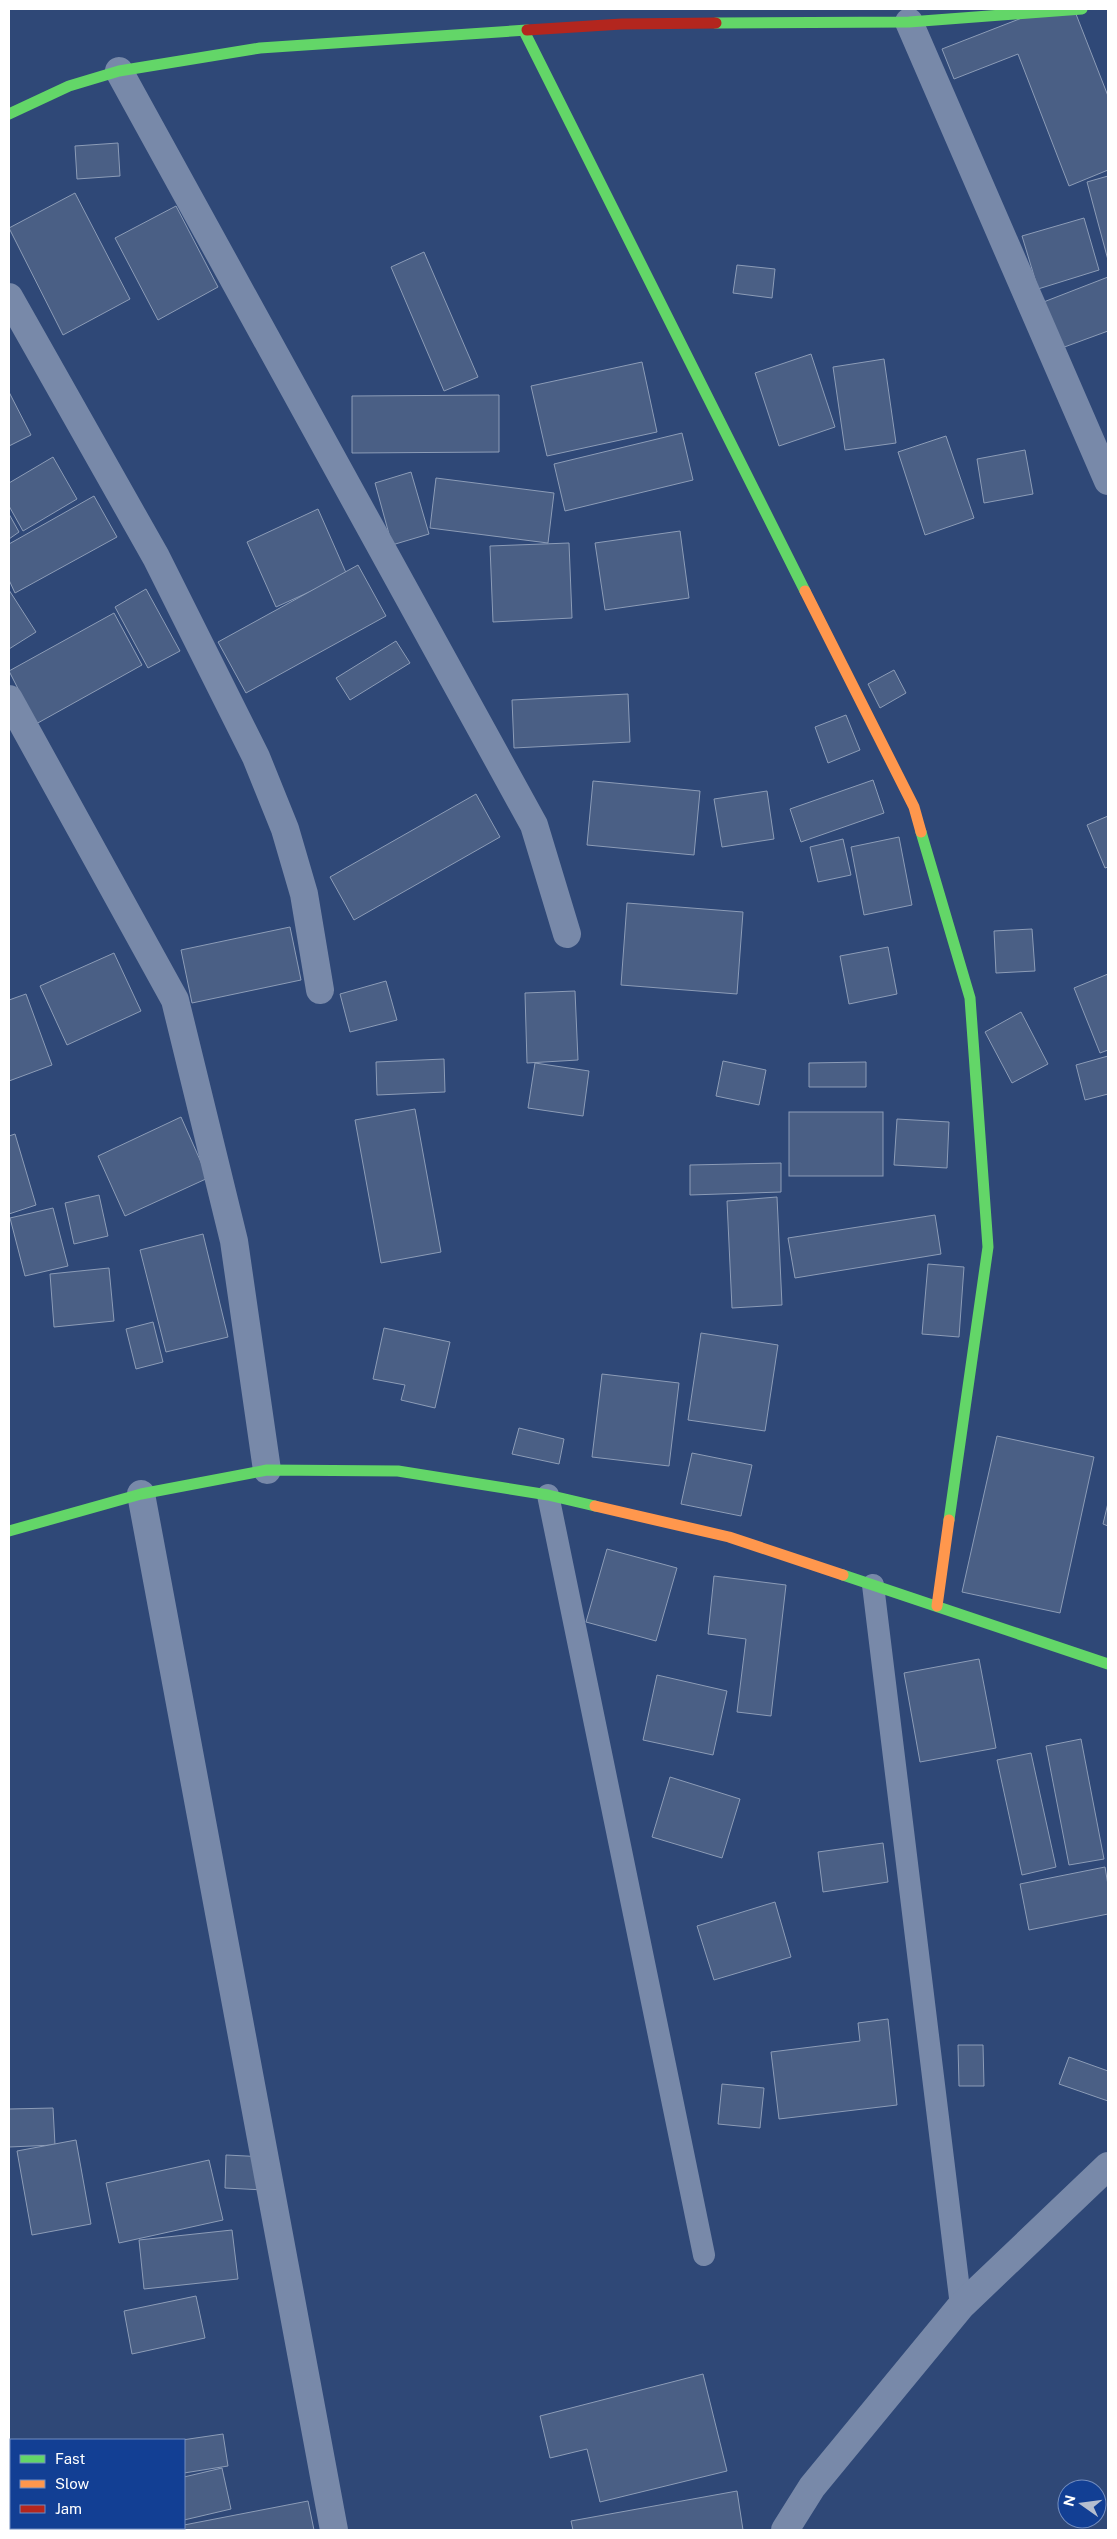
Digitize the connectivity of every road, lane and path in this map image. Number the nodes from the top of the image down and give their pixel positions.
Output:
1 (1082, 9) edge
2 (909, 22) junction
3 (524, 31) junction
4 (119, 71) junction
5 (9, 114) edge
6 (9, 297) edge
7 (1108, 481) edge
8 (9, 699) edge
9 (567, 934) dead end
10 (320, 990) dead end
11 (266, 1470) junction
12 (141, 1494) junction
13 (548, 1495) junction
14 (9, 1531) edge
15 (873, 1585) junction
16 (937, 1606) junction
17 (1108, 1664) edge
18 (1108, 2166) edge
19 (704, 2255) dead end
20 (961, 2306) junction
21 (334, 2530) edge
22 (785, 2530) edge

1 - 2 street
2 - 3 street
2 - 7 street
3 - 4 street
3 - 16 street
4 - 5 street
4 - 9 street
6 - 10 street
8 - 11 street
11 - 12 street
11 - 13 street
12 - 14 street
12 - 21 street
13 - 15 street
13 - 19 lane
15 - 16 street
15 - 20 lane
16 - 17 street
18 - 20 street
20 - 22 street

